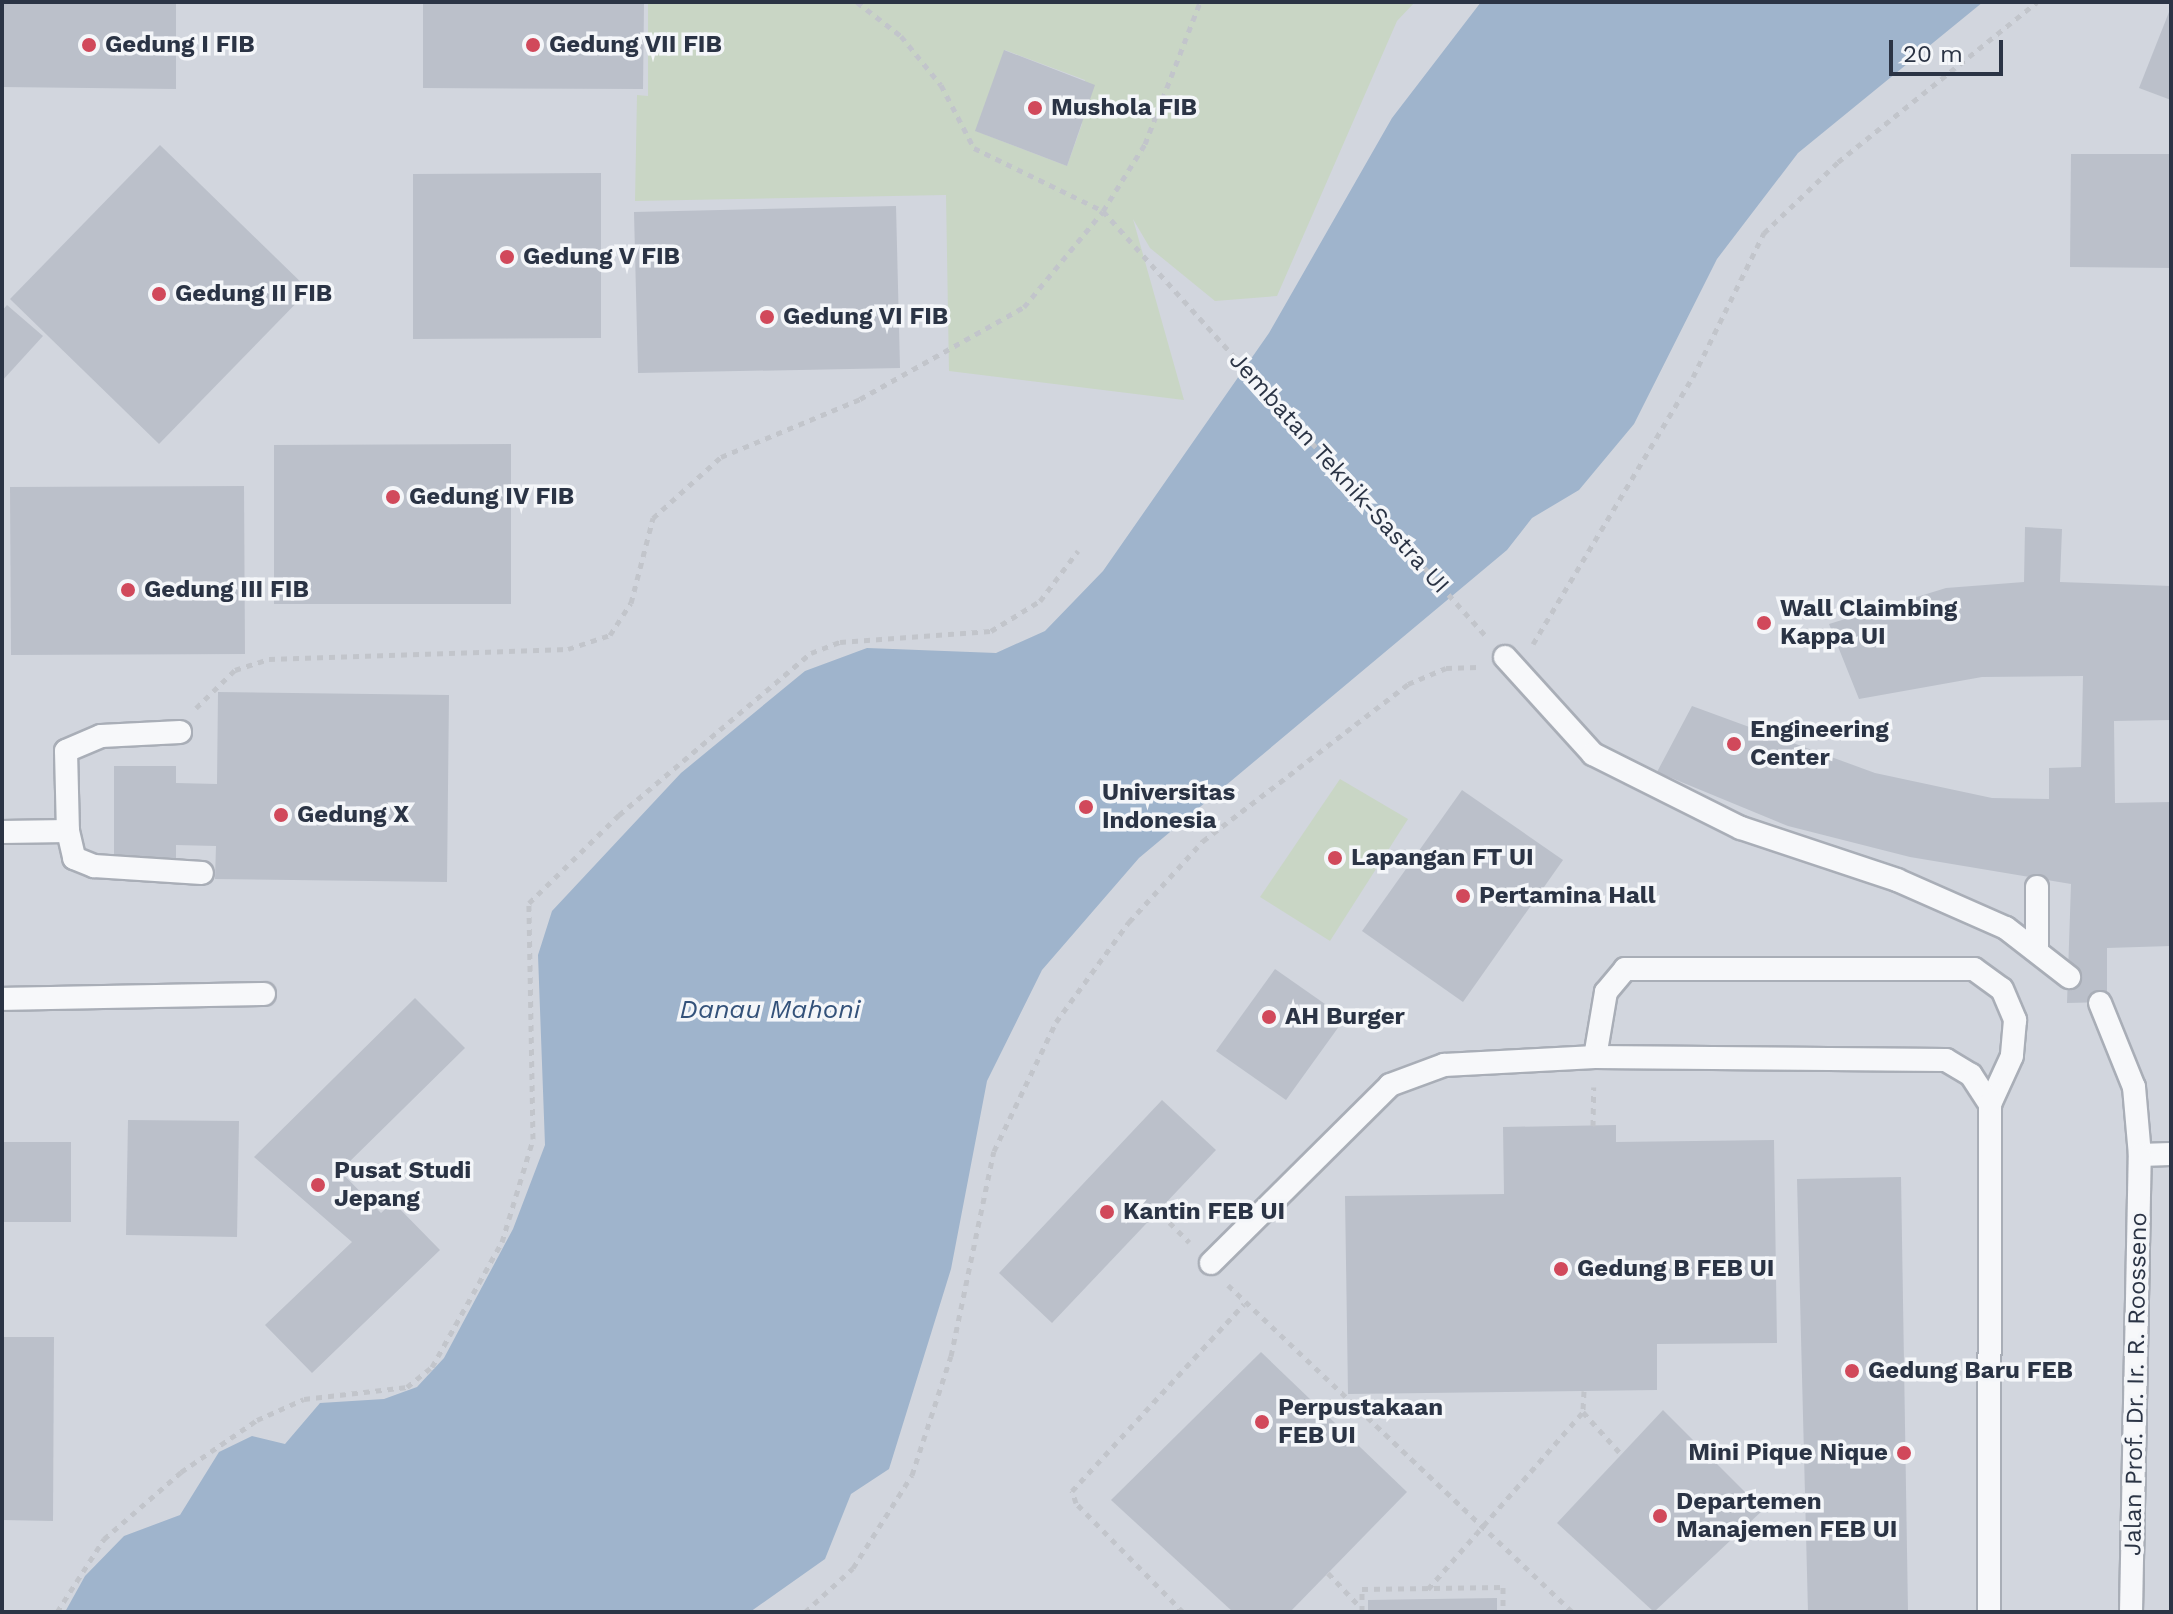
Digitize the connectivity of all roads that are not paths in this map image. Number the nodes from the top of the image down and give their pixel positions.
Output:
1 (1509, 662) road end
2 (180, 732) road end
3 (68, 831) junction
4 (2, 832) edge
5 (202, 873) dead end
6 (2037, 887) dead end
7 (2037, 951) junction
8 (2069, 977) dead end
9 (264, 994) dead end
10 (2, 999) edge
11 (2100, 1003) dead end
12 (1595, 1057) junction
13 (1990, 1104) junction
14 (2171, 1154) edge
15 (2140, 1155) junction
16 (1211, 1263) road end
17 (1989, 1612) edge
18 (2131, 1612) edge

1 - 7 lane
2 - 3 lane
3 - 4 lane
3 - 5 lane
6 - 7 lane
7 - 8 lane
9 - 10 lane
11 - 15 lane, Jalan Prof. Dr. Ir. R. Roosseno
12 - 13 lane
12 - 13 lane
12 - 16 lane
13 - 17 lane
14 - 15 lane
15 - 18 lane, Jalan Prof. Dr. Ir. R. Roosseno

